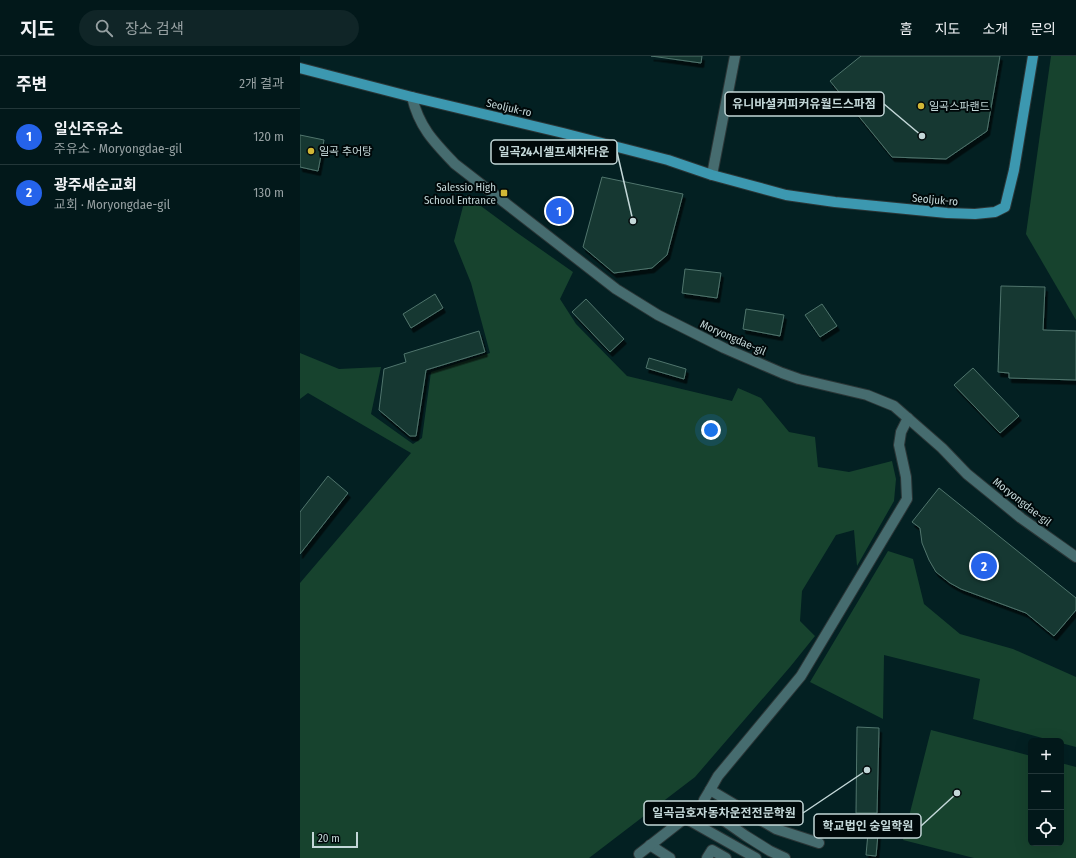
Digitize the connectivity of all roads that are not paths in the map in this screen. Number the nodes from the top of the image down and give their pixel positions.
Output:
1 (735, 56) edge
2 (1033, 56) edge
3 (300, 68) edge
4 (412, 97) junction
5 (712, 175) junction
6 (908, 418) junction
7 (1076, 557) edge
8 (710, 790) junction
9 (701, 811) junction
10 (685, 818) junction
11 (819, 843) dead end
12 (650, 845) junction
13 (639, 857) edge
14 (670, 858) edge
15 (707, 858) edge
16 (726, 858) edge
17 (756, 858) edge
18 (785, 858) edge

1 - 5 street
2 - 5 main road, Seoljuk-ro
3 - 4 main road, Seoljuk-ro
4 - 5 main road, Seoljuk-ro
4 - 6 street, Moryongdae-gil
6 - 7 street, Moryongdae-gil
6 - 8 street
8 - 9 street
8 - 11 street
9 - 10 street
9 - 18 street
10 - 12 street
10 - 17 street
12 - 13 street
12 - 14 street
15 - 16 street

